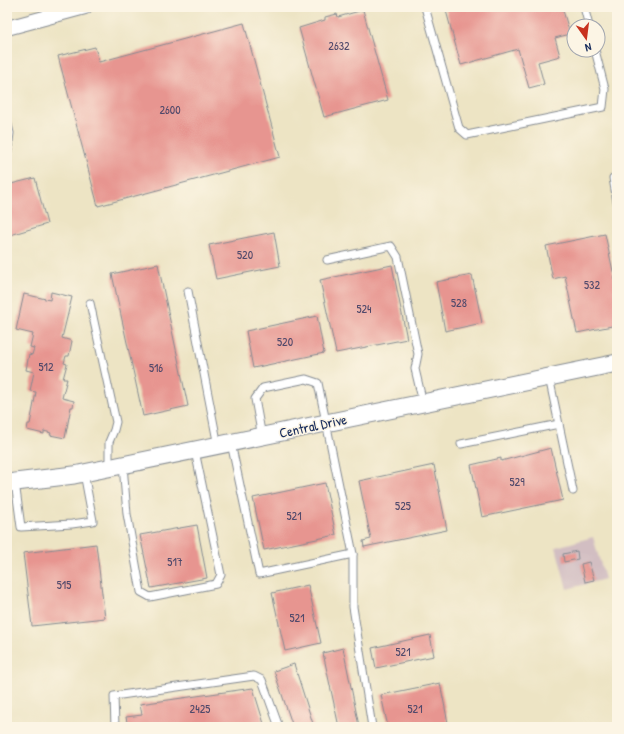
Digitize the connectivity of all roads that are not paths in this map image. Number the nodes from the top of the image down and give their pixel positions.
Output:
1 (425, 7) edge
2 (584, 7) edge
3 (80, 8) edge
4 (587, 18) edge
5 (7, 28) edge
6 (597, 58) edge
7 (7, 121) edge
8 (7, 150) edge
9 (617, 176) edge
10 (617, 202) edge
11 (327, 260) dead end
12 (188, 291) dead end
13 (90, 303) dead end
14 (617, 363) edge
15 (549, 377) junction
16 (423, 403) junction
17 (326, 424) junction
18 (559, 424) junction
19 (262, 437) junction
20 (225, 444) junction
21 (461, 444) dead end
22 (195, 450) junction
23 (116, 467) junction
24 (84, 473) junction
25 (11, 482) edge
26 (573, 491) dead end
27 (353, 554) junction
28 (115, 727) edge
29 (279, 727) edge
30 (372, 727) edge

1 - 6 lane
2 - 4 lane
3 - 5 street
7 - 8 lane
9 - 10 lane
11 - 16 lane
12 - 20 lane
13 - 23 lane
14 - 15 street, Central Drive
15 - 16 street, Central Drive
15 - 18 lane
16 - 17 street, Central Drive
17 - 19 street, Central Drive
17 - 19 lane
17 - 27 lane
18 - 21 lane
18 - 26 lane
19 - 20 street, Central Drive
20 - 22 street, Central Drive
20 - 27 lane
22 - 23 street, Central Drive
22 - 23 lane
23 - 24 street, Central Drive
24 - 25 street, Central Drive
24 - 25 lane
27 - 30 lane
28 - 29 lane

